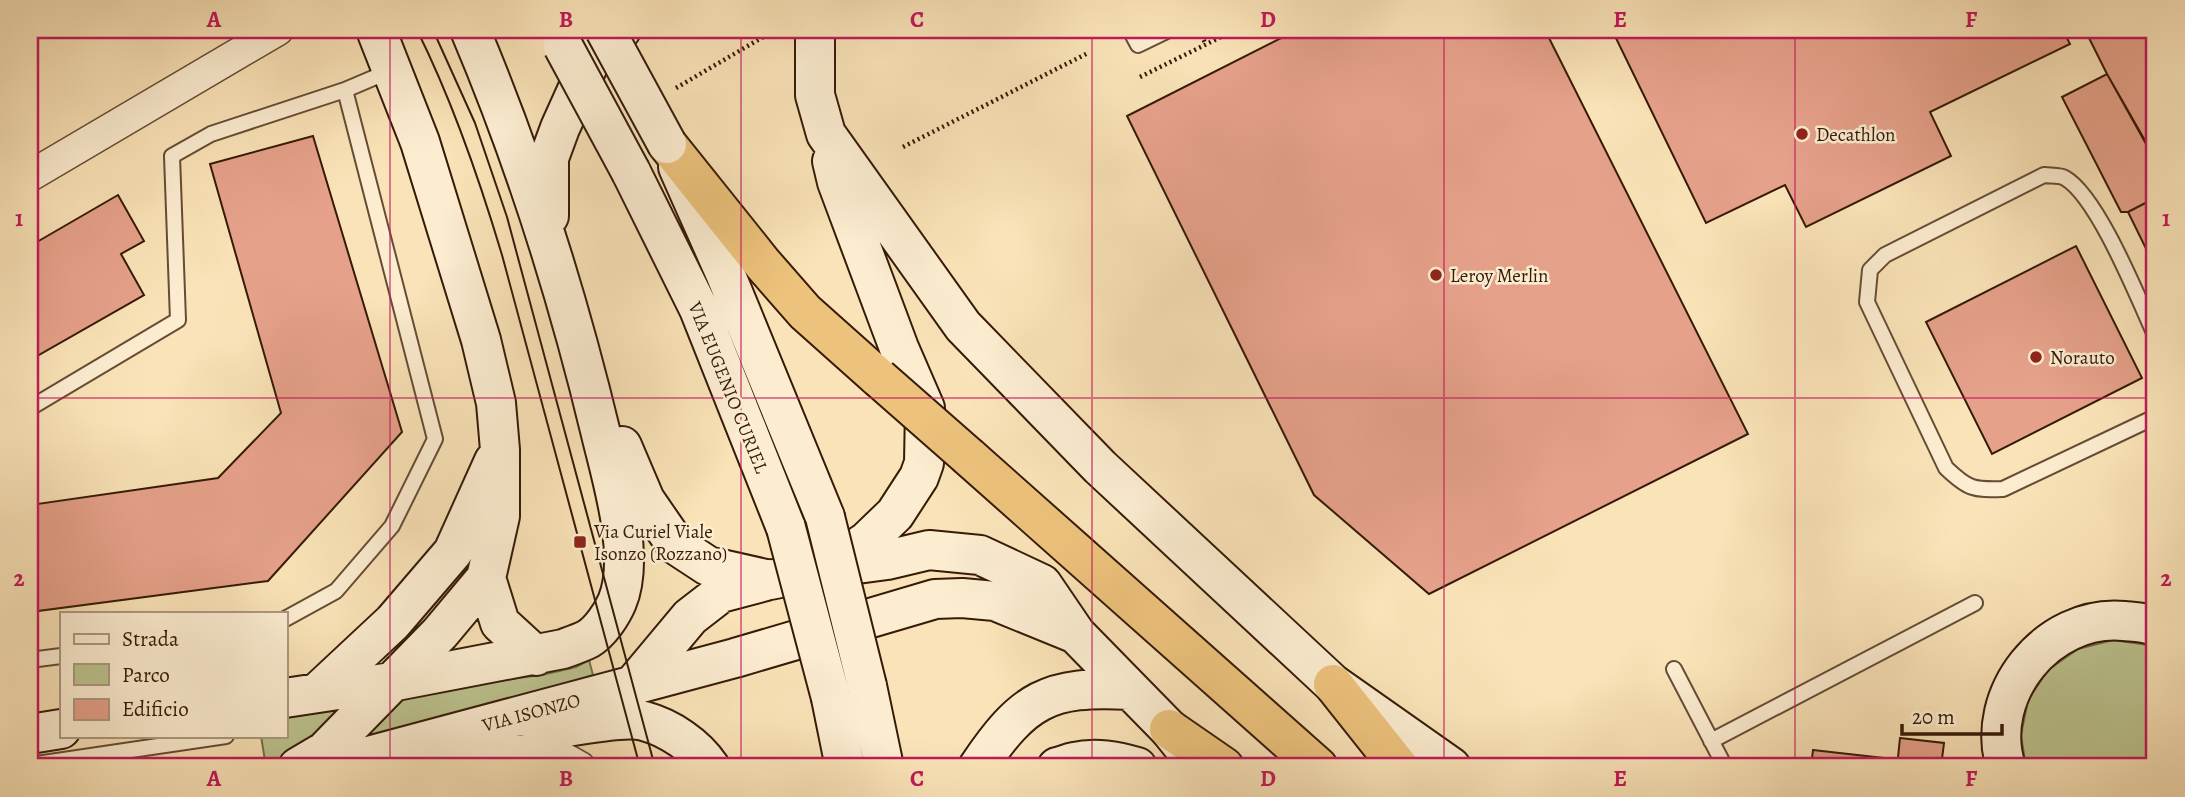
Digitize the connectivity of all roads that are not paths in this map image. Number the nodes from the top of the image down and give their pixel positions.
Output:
1 (278, 30) edge
2 (376, 30) edge
3 (470, 30) edge
4 (605, 30) edge
5 (621, 30) edge
6 (816, 30) edge
7 (1130, 30) edge
8 (1169, 30) edge
9 (559, 38) edge
10 (393, 70) junction
11 (345, 90) junction
12 (826, 134) junction
13 (667, 144) junction
14 (30, 176) edge
15 (549, 243) junction
16 (2155, 335) edge
17 (580, 348) junction
18 (30, 408) edge
19 (2155, 416) edge
20 (499, 450) junction
21 (826, 569) junction
22 (486, 578) junction
23 (770, 580) junction
24 (1975, 603) dead end
25 (287, 618) edge
26 (2153, 620) edge
27 (1076, 634) junction
28 (60, 656) edge
29 (536, 656) junction
30 (30, 660) edge
31 (1674, 669) dead end
32 (391, 682) junction
33 (634, 684) junction
34 (1333, 684) junction
35 (1129, 690) junction
36 (301, 695) edge
37 (60, 729) edge
38 (1169, 729) junction
39 (30, 734) edge
40 (212, 738) edge
41 (1711, 741) junction
42 (341, 763) edge
43 (30, 765) edge
44 (298, 767) edge
45 (580, 767) edge
46 (710, 767) edge
47 (845, 767) edge
48 (884, 767) edge
49 (978, 767) edge
50 (1057, 767) edge
51 (1138, 767) edge
52 (1199, 767) edge
53 (1224, 767) edge
54 (1318, 767) edge
55 (1399, 767) edge
56 (1451, 767) edge
57 (1725, 767) edge
58 (2006, 767) edge

1 - 14 street
2 - 10 main road
3 - 15 main road
4 - 13 main road, VIA EUGENIO CURIEL, bridge
5 - 15 main road
6 - 12 main road
7 - 8 lane
9 - 47 main road, VIA EUGENIO CURIEL, bridge
10 - 11 lane
10 - 20 main road
11 - 18 lane
11 - 25 lane
12 - 21 main road
12 - 34 main road
13 - 48 main road, VIA EUGENIO CURIEL, bridge
13 - 54 highway, bridge
15 - 17 main road
16 - 19 lane
17 - 23 main road
17 - 29 main road
20 - 22 main road
20 - 36 main road
21 - 23 main road
21 - 27 main road
22 - 29 main road
22 - 32 main road
23 - 33 main road
24 - 41 lane
26 - 58 main road
27 - 33 main road, VIA ISONZO
27 - 35 main road
28 - 30 lane
29 - 32 main road
31 - 41 lane
32 - 36 main road
32 - 44 main road
33 - 42 main road, VIA ISONZO
34 - 55 highway
34 - 56 main road
35 - 38 main road
35 - 49 main road
37 - 39 main road
38 - 52 main road
38 - 53 highway
40 - 43 lane
41 - 57 lane
42 - 45 street
42 - 46 main road
50 - 51 main road

